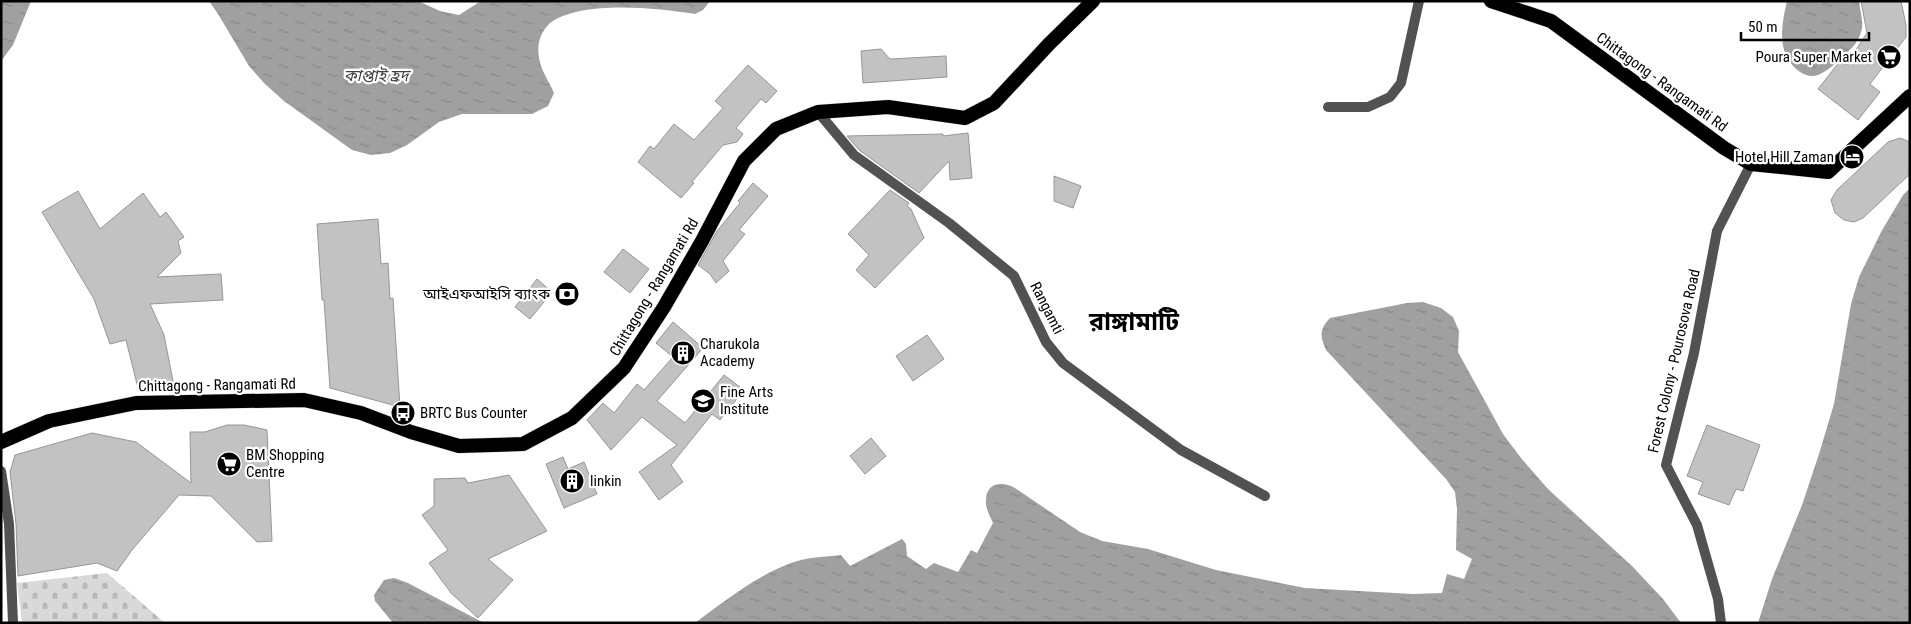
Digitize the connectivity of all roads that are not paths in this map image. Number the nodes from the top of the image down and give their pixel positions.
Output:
1 (1094, 1) edge
2 (1419, 1) edge
3 (1490, 1) edge
4 (1910, 96) edge
5 (1328, 107) dead end
6 (818, 112) junction
7 (1751, 164) junction
8 (1, 442) edge
9 (1, 471) edge
10 (1265, 496) dead end
11 (14, 623) edge
12 (1722, 623) edge

1 - 6 highway, Chittagong - Rangamati Rd
2 - 5 street
3 - 7 highway, Chittagong - Rangamati Rd
4 - 7 highway, Chittagong - Rangamati Rd
6 - 8 highway, Chittagong - Rangamati Rd
6 - 10 street, Rangamti
7 - 12 street, Forest Colony - Pourosova Road
9 - 11 street

